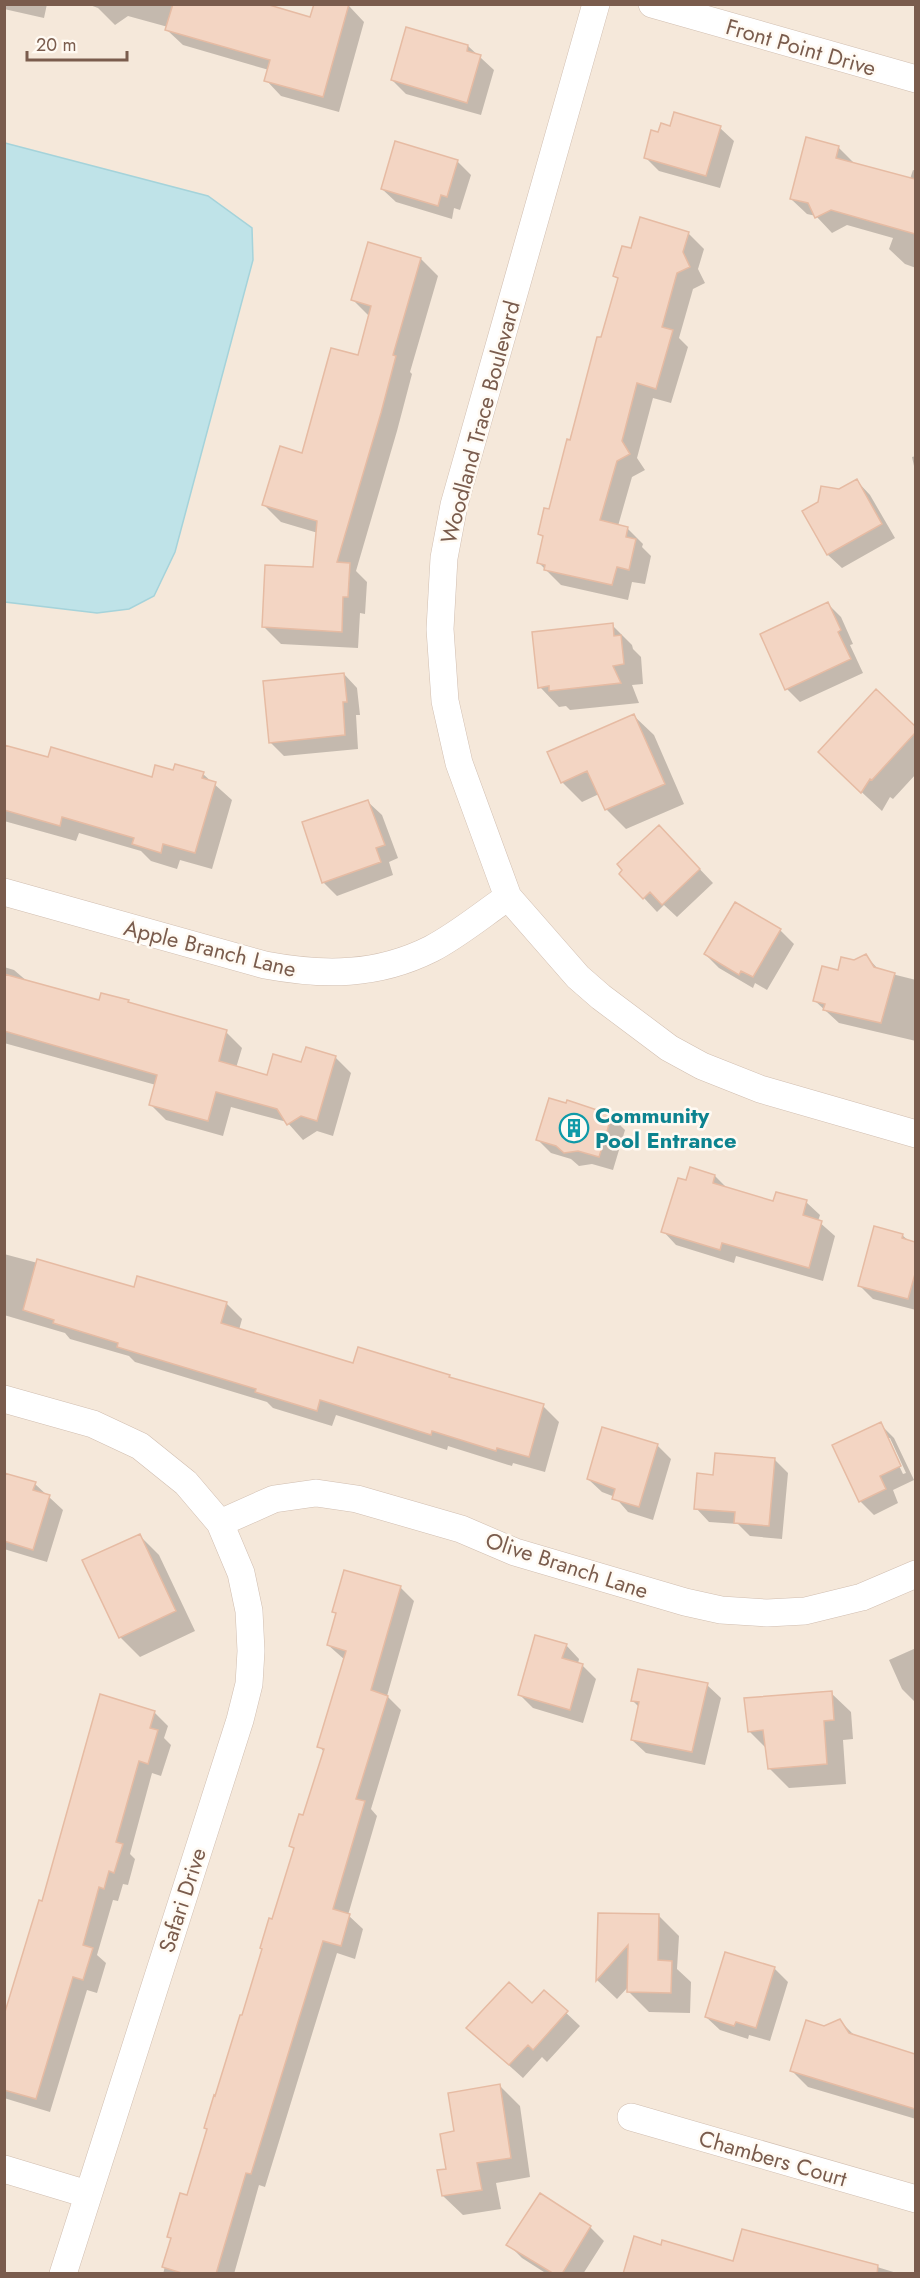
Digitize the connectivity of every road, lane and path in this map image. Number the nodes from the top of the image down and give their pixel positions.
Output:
1 (596, 4) edge
2 (652, 4) edge
3 (915, 79) edge
4 (4, 892) edge
5 (508, 897) junction
6 (915, 1134) edge
7 (4, 1399) edge
8 (220, 1523) junction
9 (915, 1574) edge
10 (631, 2118) dead end
11 (4, 2169) edge
12 (87, 2194) junction
13 (915, 2199) edge
14 (63, 2274) edge

1 - 5 street, Woodland Trace Boulevard
2 - 3 street, Front Point Drive
4 - 5 street, Apple Branch Lane
5 - 6 street, Woodland Trace Boulevard
7 - 8 street, Safari Drive
8 - 9 street, Olive Branch Lane
8 - 12 street, Safari Drive
10 - 13 street, Chambers Court
11 - 12 street
12 - 14 street, Safari Drive

